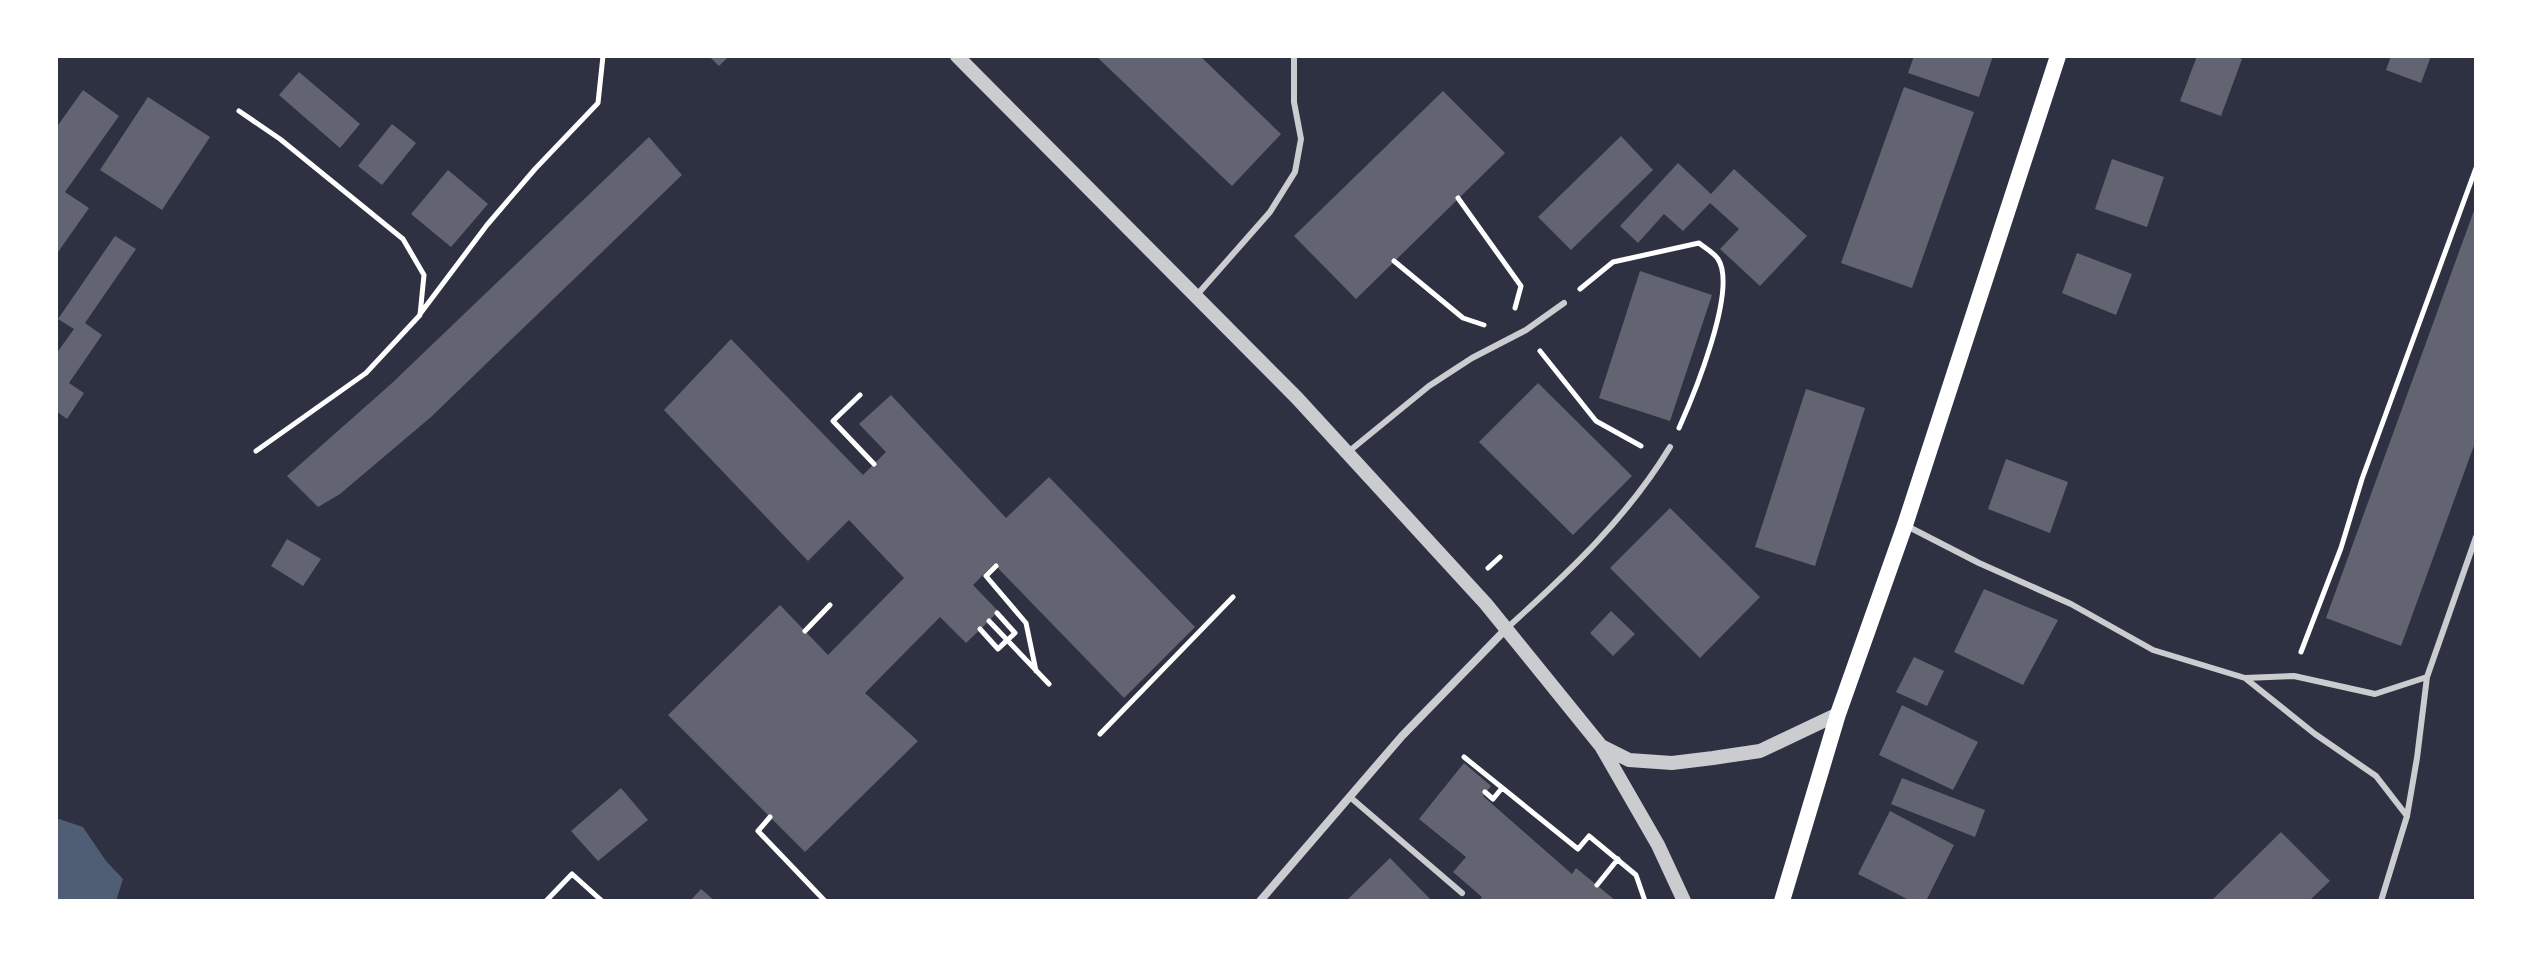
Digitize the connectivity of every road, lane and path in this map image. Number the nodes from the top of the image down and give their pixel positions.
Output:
1 (603, 56) edge
2 (957, 56) edge
3 (1294, 56) edge
4 (2058, 56) edge
5 (239, 111) dead end
6 (2476, 168) edge
7 (1458, 198) dead end
8 (1196, 296) junction
9 (1564, 303) joint
10 (420, 315) junction
11 (1512, 321) dead end
12 (860, 395) dead end
13 (1670, 447) joint
14 (256, 451) dead end
15 (1347, 453) junction
16 (874, 464) dead end
17 (1905, 525) junction
18 (2476, 537) edge
19 (996, 566) dead end
20 (1233, 597) dead end
21 (830, 605) dead end
22 (997, 613) dead end
23 (989, 621) dead end
24 (980, 629) dead end
25 (1506, 629) junction
26 (805, 631) dead end
27 (1007, 640) junction
28 (998, 649) junction
29 (1036, 671) junction
30 (2294, 676) junction
31 (2427, 677) junction
32 (2245, 678) junction
33 (1049, 684) dead end
34 (1838, 714) junction
35 (1100, 734) dead end
36 (1601, 746) junction
37 (1464, 757) dead end
38 (1502, 788) junction
39 (1485, 792) dead end
40 (1350, 797) junction
41 (2407, 816) junction
42 (770, 817) dead end
43 (1618, 859) junction
44 (1597, 885) dead end
45 (1462, 893) dead end
46 (546, 901) edge
47 (602, 901) edge
48 (825, 901) edge
49 (1260, 901) edge
50 (1645, 901) edge
51 (1684, 901) edge
52 (1782, 901) edge
53 (2381, 901) edge

1 - 10 path
2 - 8 street
3 - 8 lane
4 - 17 main road
5 - 10 path
6 - 30 path
7 - 11 path
8 - 15 street
9 - 13 path
9 - 15 lane
10 - 14 path
12 - 16 path
13 - 25 lane
15 - 25 street
17 - 32 lane
17 - 34 main road
18 - 31 lane
19 - 29 path
20 - 35 path
21 - 26 path
22 - 28 path
23 - 27 path
24 - 28 path
25 - 36 street
25 - 40 street
27 - 28 path
27 - 29 path
29 - 33 path
30 - 31 lane
30 - 32 lane
31 - 41 lane
32 - 41 lane
34 - 36 street
34 - 52 main road
36 - 51 street
37 - 38 path
38 - 39 path
38 - 43 path
40 - 45 lane
40 - 49 street
41 - 53 lane
42 - 48 path
43 - 44 path
43 - 50 path
46 - 47 path

